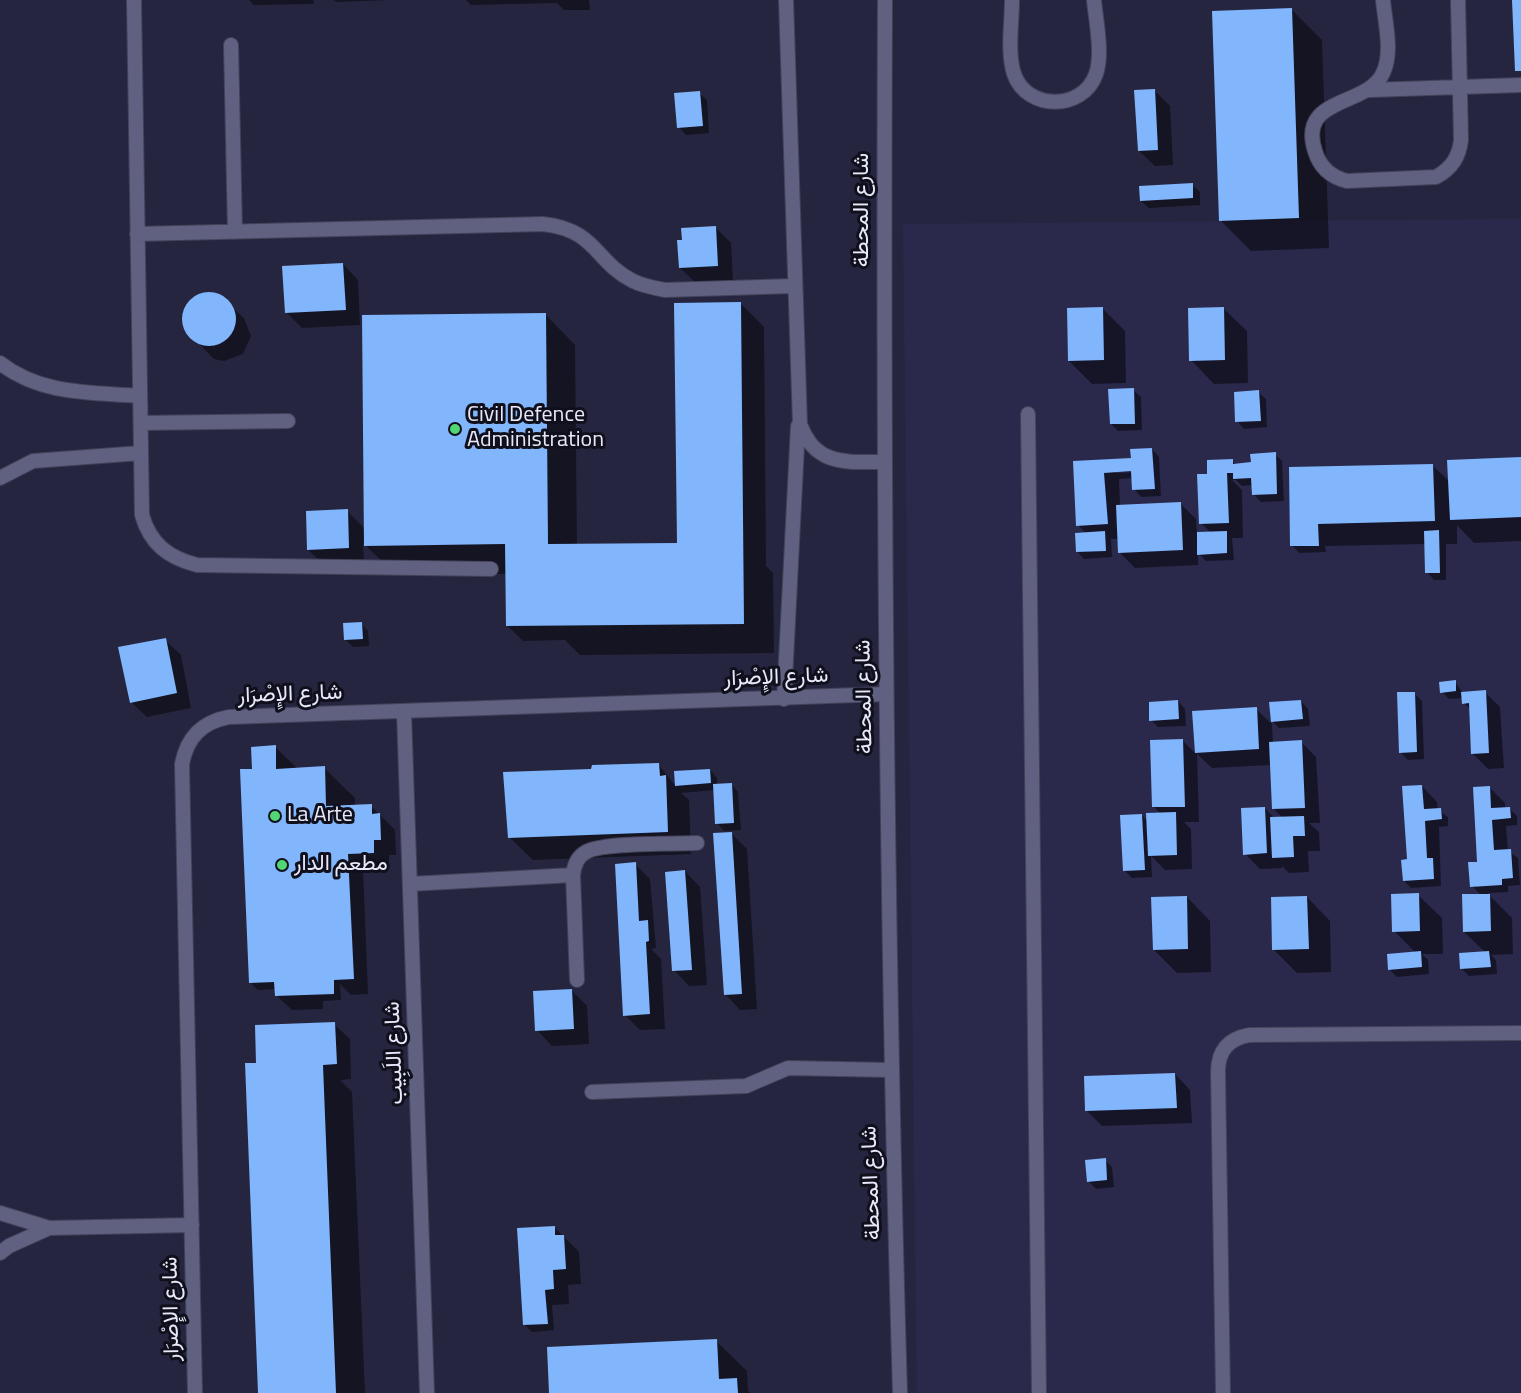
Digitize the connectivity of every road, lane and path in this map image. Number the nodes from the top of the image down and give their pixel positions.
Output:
1 (134, 0) edge
2 (786, 0) edge
3 (885, 0) edge
4 (1012, 0) edge
5 (1094, 0) edge
6 (1383, 0) edge
7 (1458, 0) edge
8 (231, 45) dead end
9 (1521, 85) edge
10 (1460, 87) junction
11 (1370, 90) junction
12 (235, 232) junction
13 (138, 234) junction
14 (794, 286) junction
15 (0, 363) edge
16 (140, 396) junction
17 (798, 412) junction
18 (1028, 414) dead end
19 (288, 422) dead end
20 (141, 423) junction
21 (141, 453) junction
22 (883, 462) junction
23 (0, 478) edge
24 (490, 569) dead end
25 (886, 694) junction
26 (784, 699) junction
27 (404, 712) junction
28 (697, 843) dead end
29 (573, 875) junction
30 (410, 884) junction
31 (578, 980) dead end
32 (1521, 1034) edge
33 (890, 1070) junction
34 (592, 1092) dead end
35 (0, 1214) edge
36 (192, 1225) junction
37 (49, 1228) junction
38 (0, 1253) edge
39 (195, 1393) edge
40 (427, 1393) edge
41 (900, 1393) edge
42 (1039, 1393) edge
43 (1223, 1393) edge

1 - 13 lane
2 - 14 lane
3 - 22 lane, شارع المحطة
4 - 5 lane
6 - 11 lane
7 - 10 lane
8 - 12 lane
9 - 10 lane
10 - 11 lane
10 - 11 lane
12 - 13 lane
12 - 14 lane
13 - 16 lane
14 - 17 lane
15 - 16 lane
16 - 20 lane
17 - 22 lane
17 - 26 lane
18 - 42 lane
19 - 20 lane
20 - 21 lane
21 - 23 lane
21 - 24 lane
22 - 25 lane, شارع المحطة
25 - 26 lane, شارع الإِصْرَار
25 - 33 lane, شارع المحطة
26 - 27 lane, شارع الإِصْرَار
27 - 30 lane, شارع اللَبِيب
27 - 36 lane, شارع الإِصْرَار
28 - 29 lane
29 - 30 lane
29 - 31 lane
30 - 40 lane, شارع اللَبِيب
32 - 43 lane
33 - 34 lane
33 - 41 lane, شارع المحطة
35 - 37 lane, شارع الإِصْرَار
36 - 37 lane, شارع الإِصْرَار
36 - 39 lane, شارع الإِصْرَار
37 - 38 lane, شارع الإِصْرَار

